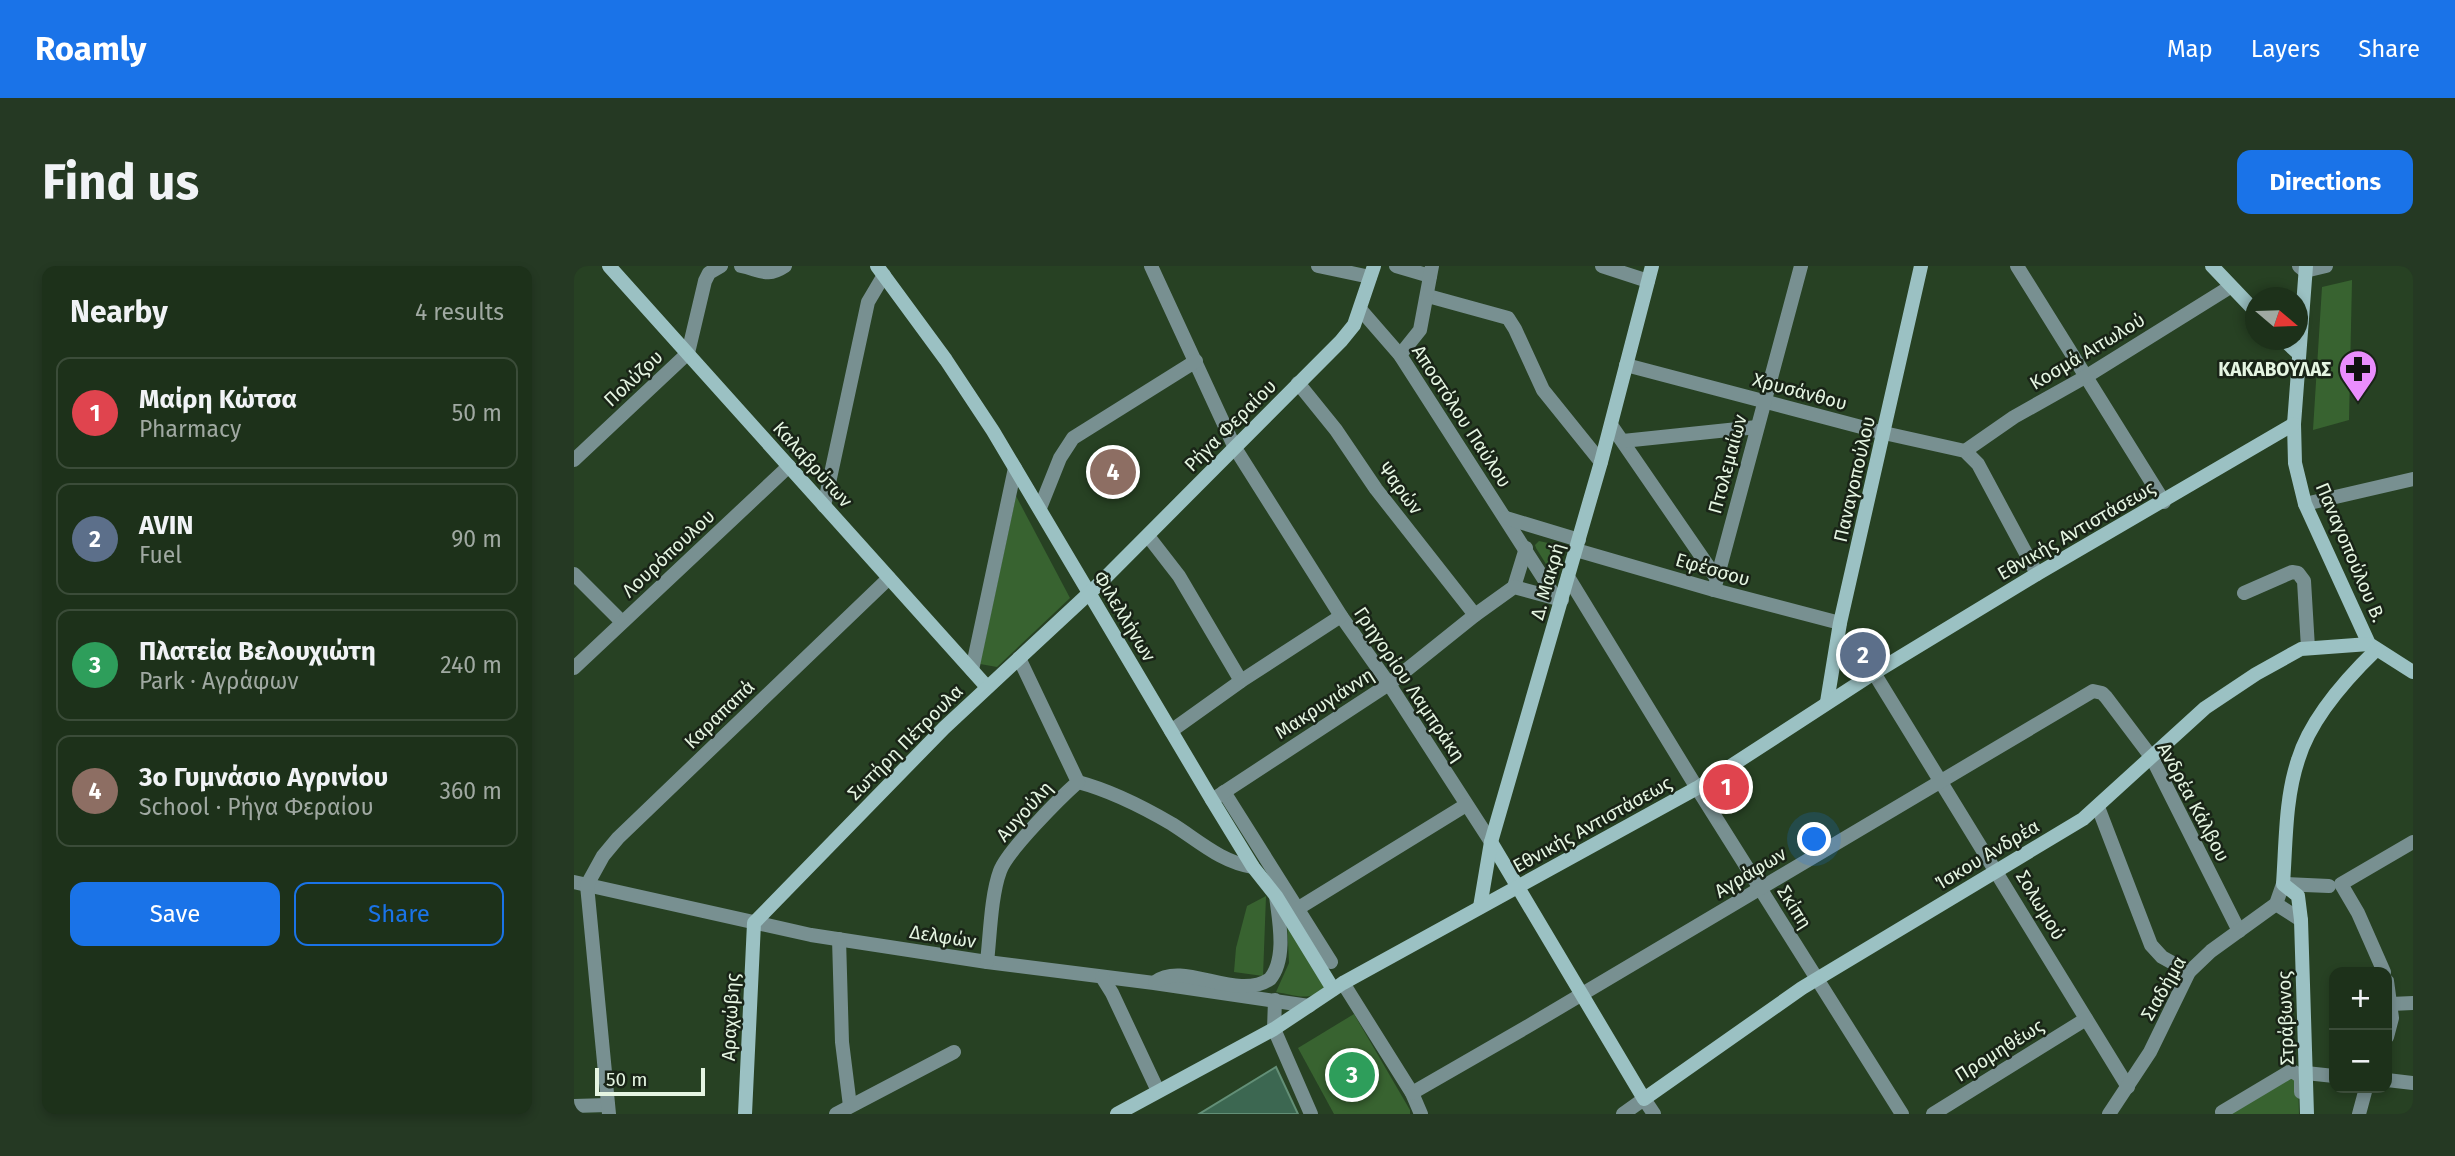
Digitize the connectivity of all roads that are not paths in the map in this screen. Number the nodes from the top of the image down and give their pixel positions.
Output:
1 (609, 266) edge
2 (722, 266) edge
3 (741, 266) edge
4 (785, 266) edge
5 (1151, 266) edge
6 (1318, 266) edge
7 (1396, 266) edge
8 (1602, 266) edge
9 (1652, 266) edge
10 (1801, 266) edge
11 (1921, 266) edge
12 (2017, 266) edge
13 (2212, 266) edge
14 (2326, 266) edge
15 (2303, 268) edge
16 (881, 271) edge
17 (1431, 271) edge
18 (1372, 272) edge
19 (1648, 281) junction
20 (2230, 287) junction
21 (1428, 296) junction
22 (2245, 301) edge
23 (1360, 309) junction
24 (2295, 350) edge
25 (688, 353) junction
26 (2299, 354) junction
27 (1400, 355) junction
28 (1196, 361) junction
29 (1626, 365) junction
30 (2087, 376) junction
31 (1298, 383) junction
32 (1763, 402) junction
33 (2294, 424) junction
34 (1611, 425) junction
35 (1757, 427) junction
36 (1884, 433) junction
37 (1623, 441) junction
38 (1235, 448) junction
39 (1965, 451) junction
40 (574, 460) edge
41 (1601, 462) junction
42 (789, 466) junction
43 (1015, 468) junction
44 (2413, 479) edge
45 (2164, 502) junction
46 (2305, 504) junction
47 (824, 506) junction
48 (1040, 508) junction
49 (1506, 518) junction
50 (1148, 536) junction
51 (1578, 545) junction
52 (1525, 548) junction
53 (574, 574) edge
54 (2037, 574) junction
55 (1568, 577) junction
56 (889, 578) junction
57 (1715, 585) junction
58 (1514, 587) junction
59 (2244, 593) dead end
60 (1088, 594) junction
61 (1559, 599) junction
62 (1475, 615) junction
63 (1342, 616) junction
64 (622, 622) junction
65 (1840, 623) junction
66 (2373, 647) junction
67 (2308, 648) junction
68 (1019, 658) junction
69 (574, 668) edge
70 (972, 670) junction
71 (2413, 672) edge
72 (1874, 673) junction
73 (1241, 681) junction
74 (1389, 684) junction
75 (988, 687) junction
76 (2106, 696) joint
77 (1827, 702) junction
78 (1171, 732) junction
79 (2152, 758) junction
80 (1078, 782) junction
81 (1941, 782) junction
82 (1697, 788) junction
83 (1218, 796) junction
84 (1466, 805) junction
85 (2098, 807) junction
86 (1491, 842) junction
87 (2413, 842) edge
88 (1253, 867) junction
89 (1997, 871) junction
90 (580, 884) edge
91 (2283, 884) junction
92 (1518, 886) junction
93 (2329, 886) dead end
94 (1760, 889) junction
95 (1276, 896) junction
96 (2276, 904) junction
97 (1480, 907) junction
98 (1297, 909) junction
99 (2301, 920) junction
100 (754, 923) junction
101 (2239, 931) junction
102 (839, 939) junction
103 (987, 962) junction
104 (1331, 962) dead end
105 (2382, 967) edge
106 (2189, 972) junction
107 (1102, 977) junction
108 (1817, 979) junction
109 (1154, 983) junction
110 (1338, 986) junction
111 (1581, 994) junction
112 (1275, 1000) junction
113 (2413, 1003) edge
114 (2392, 1004) edge
115 (1309, 1006) junction
116 (2086, 1019) junction
117 (1274, 1029) junction
118 (954, 1052) dead end
119 (2306, 1073) junction
120 (2329, 1075) edge
121 (2392, 1081) edge
122 (2413, 1083) edge
123 (2128, 1087) junction
124 (1158, 1091) junction
125 (1412, 1093) junction
126 (2365, 1093) edge
127 (1644, 1099) junction
128 (574, 1105) edge
129 (609, 1110) edge
130 (841, 1112) edge
131 (2222, 1112) dead end
132 (1420, 1113) edge
133 (745, 1114) edge
134 (1117, 1114) edge
135 (1311, 1114) edge
136 (1623, 1114) edge
137 (1654, 1114) edge
138 (1902, 1114) edge
139 (1933, 1114) edge
140 (2109, 1114) edge
141 (2304, 1114) edge
142 (2359, 1114) edge

1 - 25 street, Καλαβρύτων
2 - 25 street
3 - 4 street
5 - 28 street, Γρηγορίου Λαμπράκη
6 - 18 street
7 - 17 street
8 - 19 street
9 - 19 street, Δ. Μακρή
10 - 32 street, Πτολεμαίων
11 - 36 street, Παναγοπούλου
12 - 30 street
13 - 20 street
14 - 15 street
15 - 26 street, Παναγοπούλου Β.
16 - 43 street, Φιλελλήνων
16 - 47 street
17 - 21 street
18 - 23 street, Ρήγα Φεραίου
19 - 29 street, Δ. Μακρή
20 - 22 street
20 - 30 street, Κοσμά Αιτωλού
21 - 27 street
21 - 41 street
23 - 27 street, Αποστόλου Παύλου
23 - 31 street, Ρήγα Φεραίου
24 - 26 street
25 - 40 street, Πολύζου
25 - 42 street, Καλαβρύτων
26 - 33 street, Παναγοπούλου Β.
27 - 49 street, Αποστόλου Παύλου
28 - 38 street, Γρηγορίου Λαμπράκη
28 - 48 street
29 - 32 street, Χρυσάνθου
29 - 34 street, Δ. Μακρή
30 - 39 street, Κοσμά Αιτωλού
30 - 45 street
31 - 38 street, Ρήγα Φεραίου
31 - 62 street, Ψαρών
32 - 35 street, Πτολεμαίων
32 - 36 street, Χρυσάνθου
33 - 45 street, Εθνικής Αντιστάσεως
33 - 46 street, Παναγοπούλου Β.
34 - 37 street
34 - 41 street, Δ. Μακρή
35 - 37 street
35 - 57 street, Πτολεμαίων
36 - 39 street, Χρυσάνθου
36 - 65 street, Παναγοπούλου
37 - 57 street
38 - 50 street, Ρήγα Φεραίου
38 - 63 street, Γρηγορίου Λαμπράκη
39 - 54 street
41 - 51 street, Δ. Μακρή
42 - 47 street, Καλαβρύτων
42 - 64 street, Λουρόπουλου
43 - 48 street, Φιλελλήνων
43 - 70 street
44 - 46 street
45 - 54 street, Εθνικής Αντιστάσεως
46 - 66 street, Παναγοπούλου Β.
47 - 56 street, Καλαβρύτων
48 - 60 street, Φιλελλήνων
49 - 51 street, Εφέσσου
49 - 52 street, Αποστόλου Παύλου
50 - 60 street, Ρήγα Φεραίου
50 - 73 street
51 - 55 street, Δ. Μακρή
51 - 57 street, Εφέσσου
52 - 58 street
52 - 61 street, Αποστόλου Παύλου
53 - 64 street
54 - 72 street, Εθνικής Αντιστάσεως
55 - 61 street, Δ. Μακρή
55 - 82 street, Σκίπη
56 - 70 street, Καλαβρύτων
56 - 90 street, Καραπαπά
57 - 65 street, Εφέσσου
58 - 61 street
58 - 62 street, Μακρυγιάννη
59 - 67 street
60 - 68 street, Σωτήρη Πέτρουλα
60 - 78 street, Φιλελλήνων
61 - 86 street, Δ. Μακρή
62 - 74 street, Μακρυγιάννη
63 - 73 street
63 - 74 street, Γρηγορίου Λαμπράκη
64 - 69 street, Λουρόπουλου
65 - 77 street, Παναγοπούλου
66 - 67 street, Ίσκου Ανδρέα
66 - 71 street, Παναγοπούλου Β.
66 - 91 street
67 - 79 street, Ίσκου Ανδρέα
68 - 75 street, Σωτήρη Πέτρουλα
68 - 80 street, Αυγούλη
70 - 75 street, Καλαβρύτων
72 - 77 street, Εθνικής Αντιστάσεως
72 - 81 street, Σολωμού
73 - 78 street
74 - 83 street, Μακρυγιάννη
74 - 84 street, Γρηγορίου Λαμπράκη
75 - 100 street, Σωτήρη Πέτρουλα
76 - 79 street, Ανδρέα Κάλβου
76 - 81 street, Αγράφων
77 - 82 street, Εθνικής Αντιστάσεως
78 - 83 street, Φιλελλήνων
79 - 85 street, Ίσκου Ανδρέα
79 - 101 street, Ανδρέα Κάλβου
80 - 88 street
80 - 103 street, Αυγούλη
81 - 89 street, Σολωμού
81 - 94 street, Αγράφων
82 - 92 street, Εθνικής Αντιστάσεως
82 - 94 street, Σκίπη
83 - 88 street, Φιλελλήνων
83 - 98 street
84 - 86 street, Γρηγορίου Λαμπράκη
84 - 98 street
85 - 89 street, Ίσκου Ανδρέα
85 - 106 street
86 - 92 street, Γρηγορίου Λαμπράκη
86 - 97 street, Δ. Μακρή
87 - 105 street
88 - 95 street, Φιλελλήνων
89 - 108 street, Ίσκου Ανδρέα
89 - 116 street, Σολωμού
90 - 100 street, Δελφών
90 - 129 street
91 - 93 street
91 - 96 street
91 - 99 street
92 - 97 street, Εθνικής Αντιστάσεως
92 - 111 street, Γρηγορίου Λαμπράκη
94 - 108 street, Σκίπη
94 - 111 street, Αγράφων
95 - 109 street
95 - 110 street, Φιλελλήνων
96 - 99 street
96 - 101 street, Σιαδήμα
97 - 110 street, Εθνικής Αντιστάσεως
98 - 104 street
99 - 119 street, Στράβωνος
100 - 102 street, Δελφών
100 - 133 street, Αραχώβης
101 - 106 street, Σιαδήμα
102 - 103 street, Δελφών
102 - 130 street
103 - 107 street, Δελφών
106 - 123 street, Σιαδήμα
107 - 109 street, Δελφών
107 - 124 street
108 - 127 street, Ίσκου Ανδρέα
108 - 138 street, Σκίπη
109 - 112 street, Δελφών
110 - 115 street, Εθνικής Αντιστάσεως
110 - 125 street
111 - 125 street, Αγράφων
111 - 127 street, Γρηγορίου Λαμπράκη
112 - 115 street, Δελφών
112 - 117 street
113 - 114 street
115 - 117 street, Εθνικής Αντιστάσεως
116 - 123 street, Σολωμού
116 - 139 street, Προμηθέως
117 - 124 street, Εθνικής Αντιστάσεως
117 - 135 street
118 - 130 street
119 - 120 street
119 - 141 street, Στράβωνος
121 - 122 street
123 - 140 street, Σιαδήμα
124 - 134 street, Εθνικής Αντιστάσεως
125 - 132 street
126 - 142 street
127 - 136 street, Ίσκου Ανδρέα
127 - 137 street, Γρηγορίου Λαμπράκη
128 - 129 street
131 - 141 street

